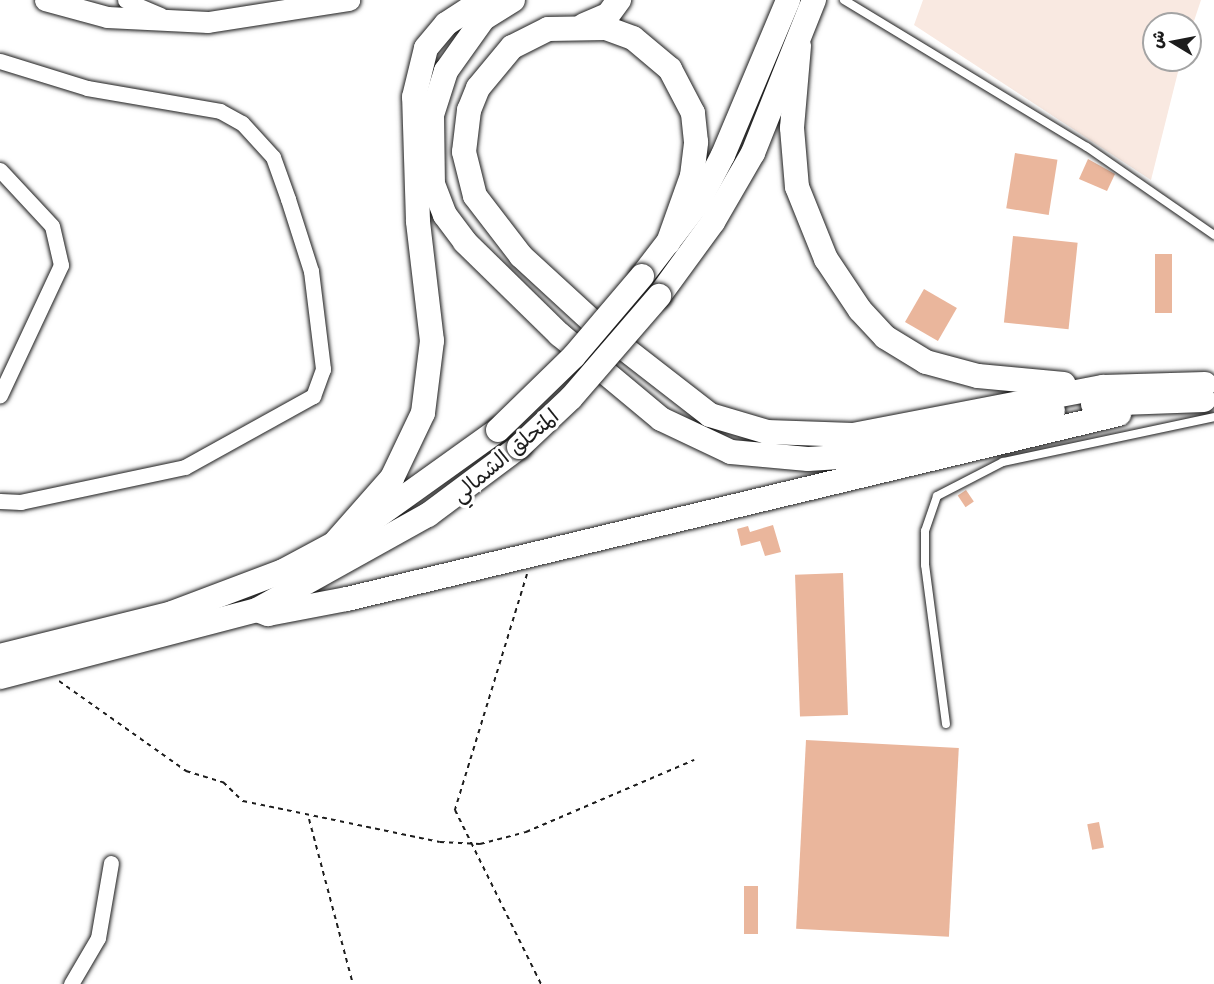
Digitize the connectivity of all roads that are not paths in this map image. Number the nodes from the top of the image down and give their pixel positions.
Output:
1 (45, 0) edge
2 (125, 0) edge
3 (349, 0) edge
4 (483, 0) edge
5 (513, 0) edge
6 (619, 0) edge
7 (788, 0) edge
8 (814, 0) edge
9 (844, 0) edge
10 (179, 22) junction
11 (584, 25) junction
12 (799, 46) junction
13 (0, 61) edge
14 (0, 170) edge
15 (1214, 235) edge
16 (668, 243) junction
17 (1102, 387) junction
18 (0, 395) edge
19 (1210, 397) edge
20 (0, 501) edge
21 (332, 546) junction
22 (257, 610) junction
23 (0, 656) edge
24 (0, 677) edge
25 (946, 724) dead end
26 (111, 863) dead end
27 (71, 984) edge

1 - 10 main road
2 - 10 street
3 - 10 main road
4 - 21 highway
5 - 19 highway
6 - 11 highway
7 - 16 highway, المتحلق الشمالي
8 - 12 highway, المتحلق الشمالي
9 - 15 lane
11 - 16 highway
11 - 17 highway
12 - 17 highway
12 - 22 highway, المتحلق الشمالي, bridge
13 - 20 street
14 - 18 street
16 - 21 highway, المتحلق الشمالي, bridge
17 - 19 highway
19 - 22 highway
19 - 25 lane
21 - 23 highway, المتحلق الشمالي
22 - 24 highway, المتحلق الشمالي
26 - 27 street

